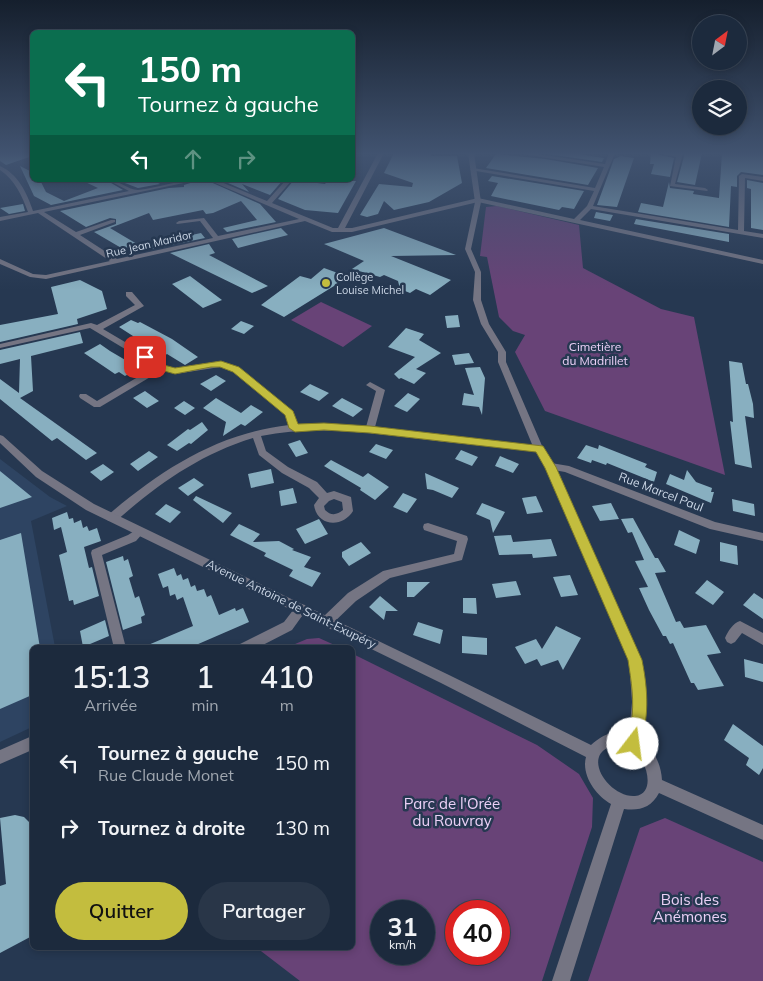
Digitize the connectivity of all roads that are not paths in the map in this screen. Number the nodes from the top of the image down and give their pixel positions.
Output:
1 (26, 199) edge
2 (101, 199) edge
3 (256, 199) edge
4 (273, 199) edge
5 (357, 199) edge
6 (593, 199) edge
7 (742, 199) edge
8 (478, 200) junction
9 (268, 204) junction
10 (590, 207) junction
11 (39, 211) junction
12 (31, 213) junction
13 (0, 219) edge
14 (305, 219) junction
15 (113, 221) dead end
16 (576, 221) junction
17 (179, 223) dead end
18 (340, 231) junction
19 (741, 232) junction
20 (75, 235) junction
21 (763, 236) edge
22 (217, 239) junction
23 (0, 261) edge
24 (116, 262) junction
25 (763, 262) edge
26 (129, 294) dead end
27 (98, 328) junction
28 (0, 346) edge
29 (160, 367) junction
30 (370, 384) dead end
31 (83, 396) dead end
32 (295, 428) junction
33 (370, 430) junction
34 (256, 433) junction
35 (0, 438) edge
36 (539, 449) junction
37 (551, 467) junction
38 (325, 498) dead end
39 (112, 518) junction
40 (428, 527) dead end
41 (139, 532) junction
42 (763, 537) edge
43 (301, 610) junction
44 (327, 621) junction
45 (731, 638) dead end
46 (763, 639) edge
47 (119, 645) edge
48 (250, 645) edge
49 (30, 744) edge
50 (633, 744) junction
51 (593, 753) junction
52 (0, 757) edge
53 (655, 784) junction
54 (619, 801) junction
55 (763, 833) edge
56 (561, 981) edge

1 - 12 street
2 - 11 street
3 - 9 street
4 - 9 street
5 - 18 street
6 - 10 street
7 - 19 street
8 - 16 street
8 - 18 street
8 - 36 street
9 - 14 street
10 - 16 street
10 - 19 street
11 - 12 street
11 - 20 street
12 - 13 street
14 - 18 street
14 - 22 street, Rue Jean Maridor
15 - 20 street
16 - 25 street
17 - 22 street
19 - 21 street
20 - 24 street
22 - 24 street, Rue Jean Maridor
23 - 24 street, Rue Jean Maridor
26 - 27 street
27 - 28 street
27 - 29 street
29 - 31 street
29 - 32 street
30 - 33 street
32 - 33 street
32 - 34 street
33 - 36 street
34 - 38 street
34 - 39 street
35 - 39 street, Avenue Antoine de Saint-Exupéry
36 - 37 street
37 - 42 street, Rue Marcel Paul
37 - 50 street
39 - 41 street, Avenue Antoine de Saint-Exupéry
40 - 44 street
41 - 43 street, Avenue Antoine de Saint-Exupéry
41 - 47 street
43 - 44 street, Avenue Antoine de Saint-Exupéry
43 - 48 street
44 - 51 street, Avenue Antoine de Saint-Exupéry
45 - 46 street
49 - 52 street
50 - 51 street
50 - 53 street
51 - 54 street
53 - 54 street
53 - 55 street
54 - 56 street

